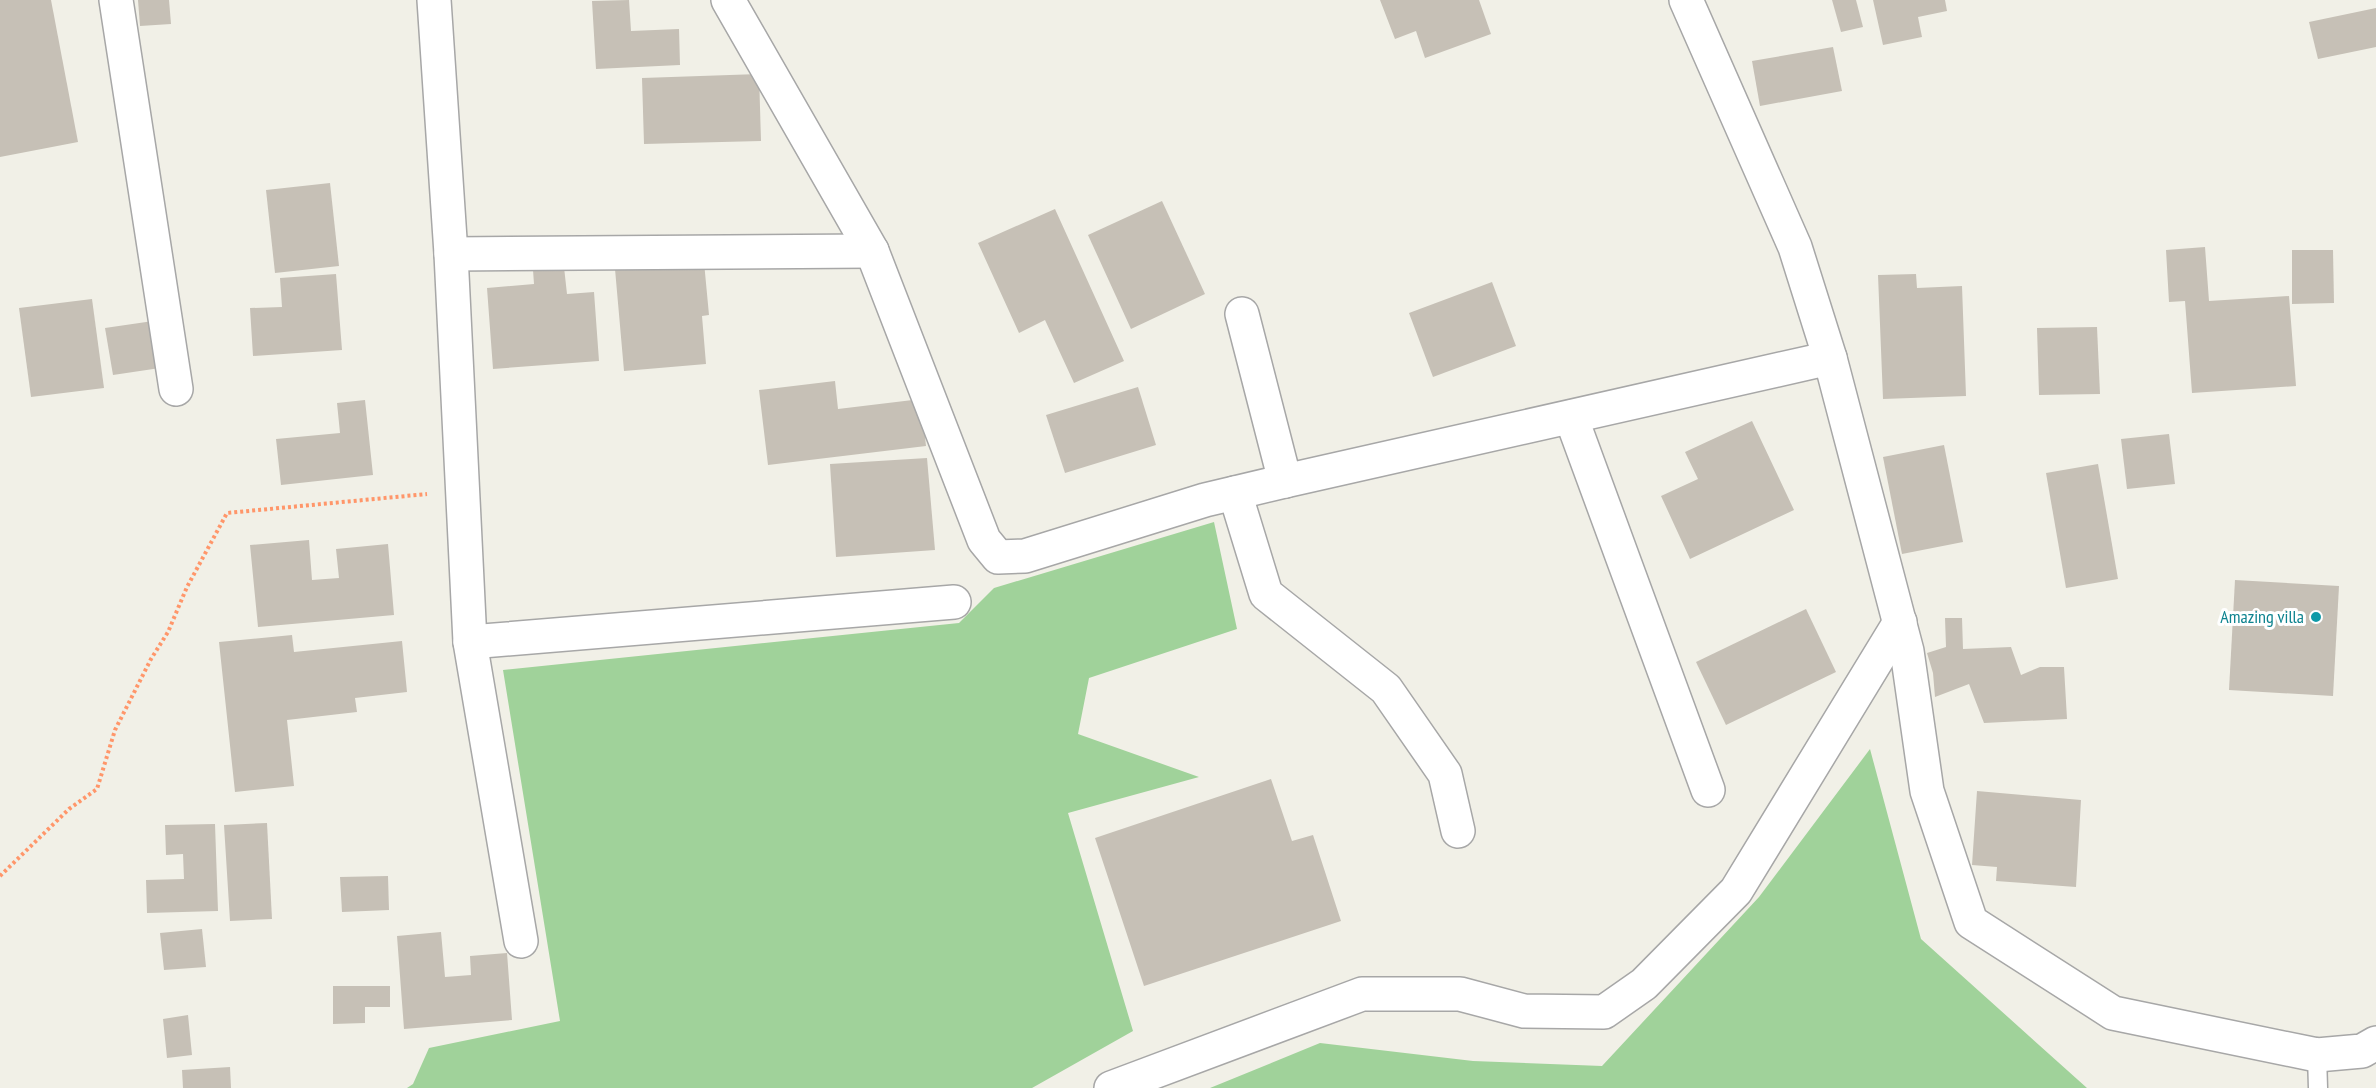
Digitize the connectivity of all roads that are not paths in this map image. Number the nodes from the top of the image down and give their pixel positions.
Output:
1 (116, 0) edge
2 (434, 0) edge
3 (728, 0) edge
4 (1686, 0) edge
5 (872, 251) junction
6 (451, 254) junction
7 (1242, 314) dead end
8 (1830, 358) junction
9 (176, 389) dead end
10 (1571, 417) junction
11 (1285, 481) junction
12 (1235, 493) junction
13 (954, 602) dead end
14 (1900, 622) junction
15 (470, 642) junction
16 (1708, 790) dead end
17 (1458, 831) dead end
18 (521, 941) dead end
19 (2376, 1043) edge
20 (2317, 1055) junction
21 (1111, 1088) edge
22 (2318, 1088) edge

1 - 9 street
2 - 6 street
3 - 5 street
4 - 8 street
5 - 6 street
5 - 12 street
6 - 15 street
7 - 11 street
8 - 10 street
8 - 14 street
10 - 11 street
10 - 16 street
11 - 12 street
12 - 17 street
13 - 15 street
14 - 20 street
14 - 21 street
15 - 18 street
19 - 20 street
20 - 22 lane

